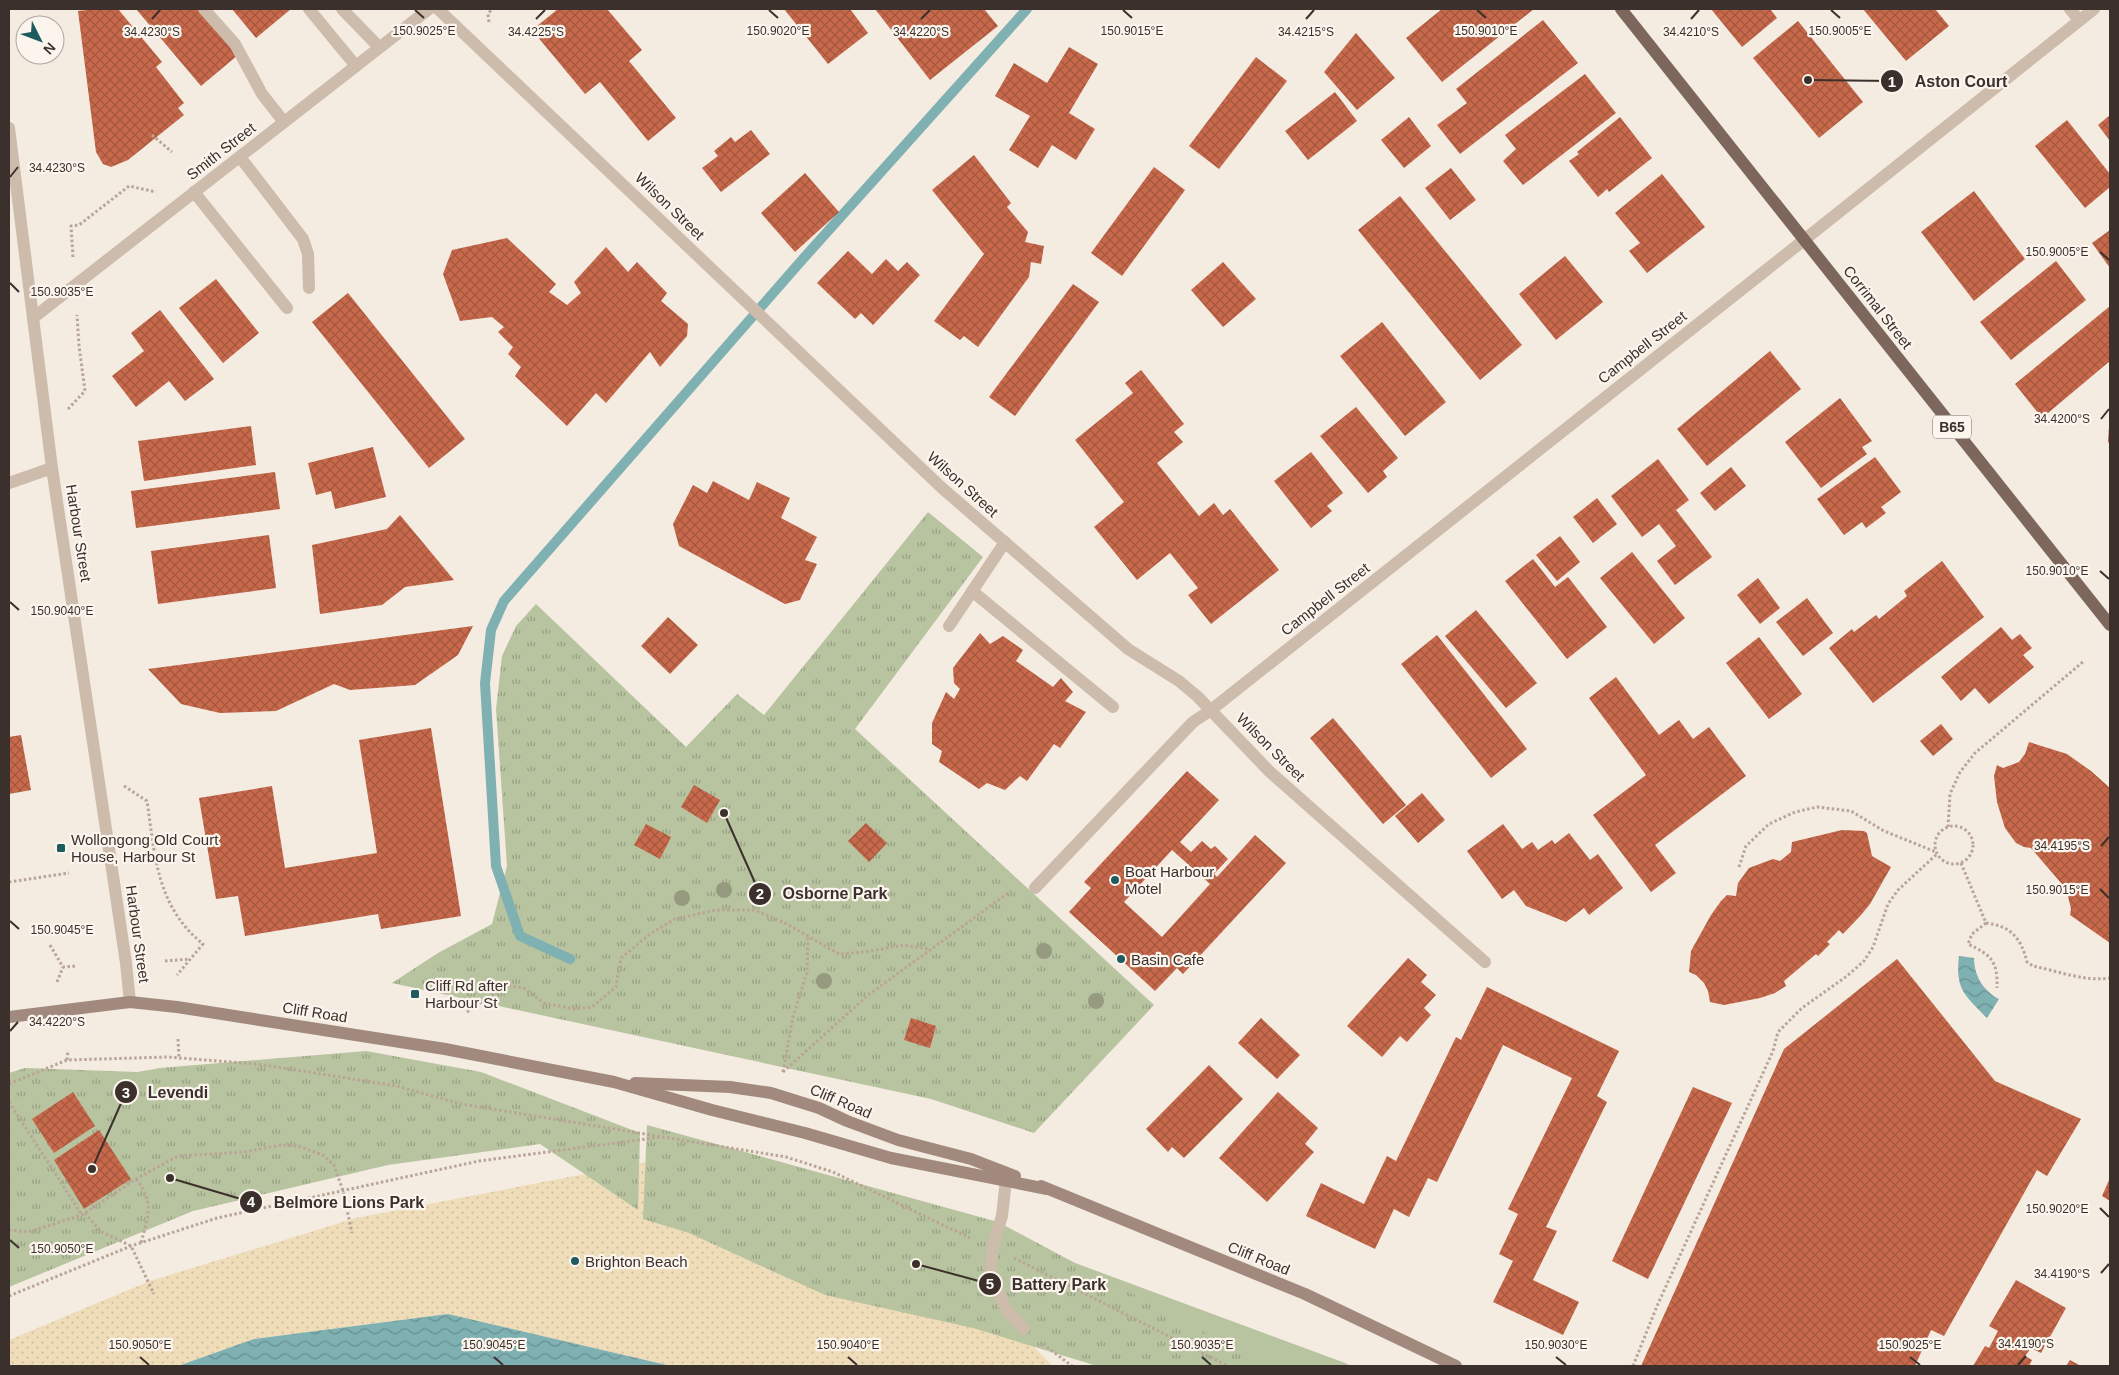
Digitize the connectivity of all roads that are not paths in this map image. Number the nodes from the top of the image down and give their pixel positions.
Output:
1 (204, 9) edge
2 (309, 9) edge
3 (342, 9) edge
4 (429, 9) edge
5 (438, 9) edge
6 (1621, 9) edge
7 (2070, 9) edge
8 (2094, 9) edge
9 (2079, 20) junction
10 (379, 47) junction
11 (356, 66) junction
12 (284, 122) junction
13 (9, 128) edge
14 (240, 157) junction
15 (11, 169) edge
16 (194, 192) junction
17 (1804, 240) junction
18 (309, 288) dead end
19 (287, 308) dead end
20 (33, 318) junction
21 (52, 468) junction
22 (9, 483) edge
23 (1005, 542) junction
24 (972, 591) junction
25 (2110, 625) edge
26 (949, 626) dead end
27 (1113, 707) dead end
28 (1211, 710) junction
29 (1035, 888) dead end
30 (1485, 962) dead end
31 (130, 1002) junction
32 (9, 1017) edge
33 (614, 1082) junction
34 (1006, 1180) junction
35 (1047, 1189) junction
36 (1024, 1329) road end
37 (1456, 1366) edge

1 - 12 street
2 - 11 street
3 - 10 street
4 - 10 street, Smith Street
5 - 23 street, Wilson Street
6 - 17 main road, Corrimal Street / B65
7 - 9 street
8 - 9 street, Campbell Street
9 - 17 street, Campbell Street
10 - 11 street, Smith Street
11 - 12 street, Smith Street
12 - 14 street, Smith Street
13 - 15 street, Harbour Street
14 - 16 street, Smith Street
14 - 18 street
15 - 20 street, Harbour Street
16 - 19 street
16 - 20 street, Smith Street
17 - 25 main road, Corrimal Street / B65
17 - 28 street, Campbell Street
20 - 21 street, Harbour Street
21 - 22 street
21 - 31 street, Harbour Street
23 - 24 street
23 - 28 street, Wilson Street
24 - 26 street
24 - 27 street
28 - 29 street, Campbell Street
28 - 30 street, Wilson Street
31 - 32 main road, Cliff Road
31 - 33 main road, Cliff Road
33 - 34 main road, Cliff Road
33 - 35 main road, Cliff Road
34 - 35 main road, Cliff Road
34 - 36 street
35 - 37 main road, Cliff Road

